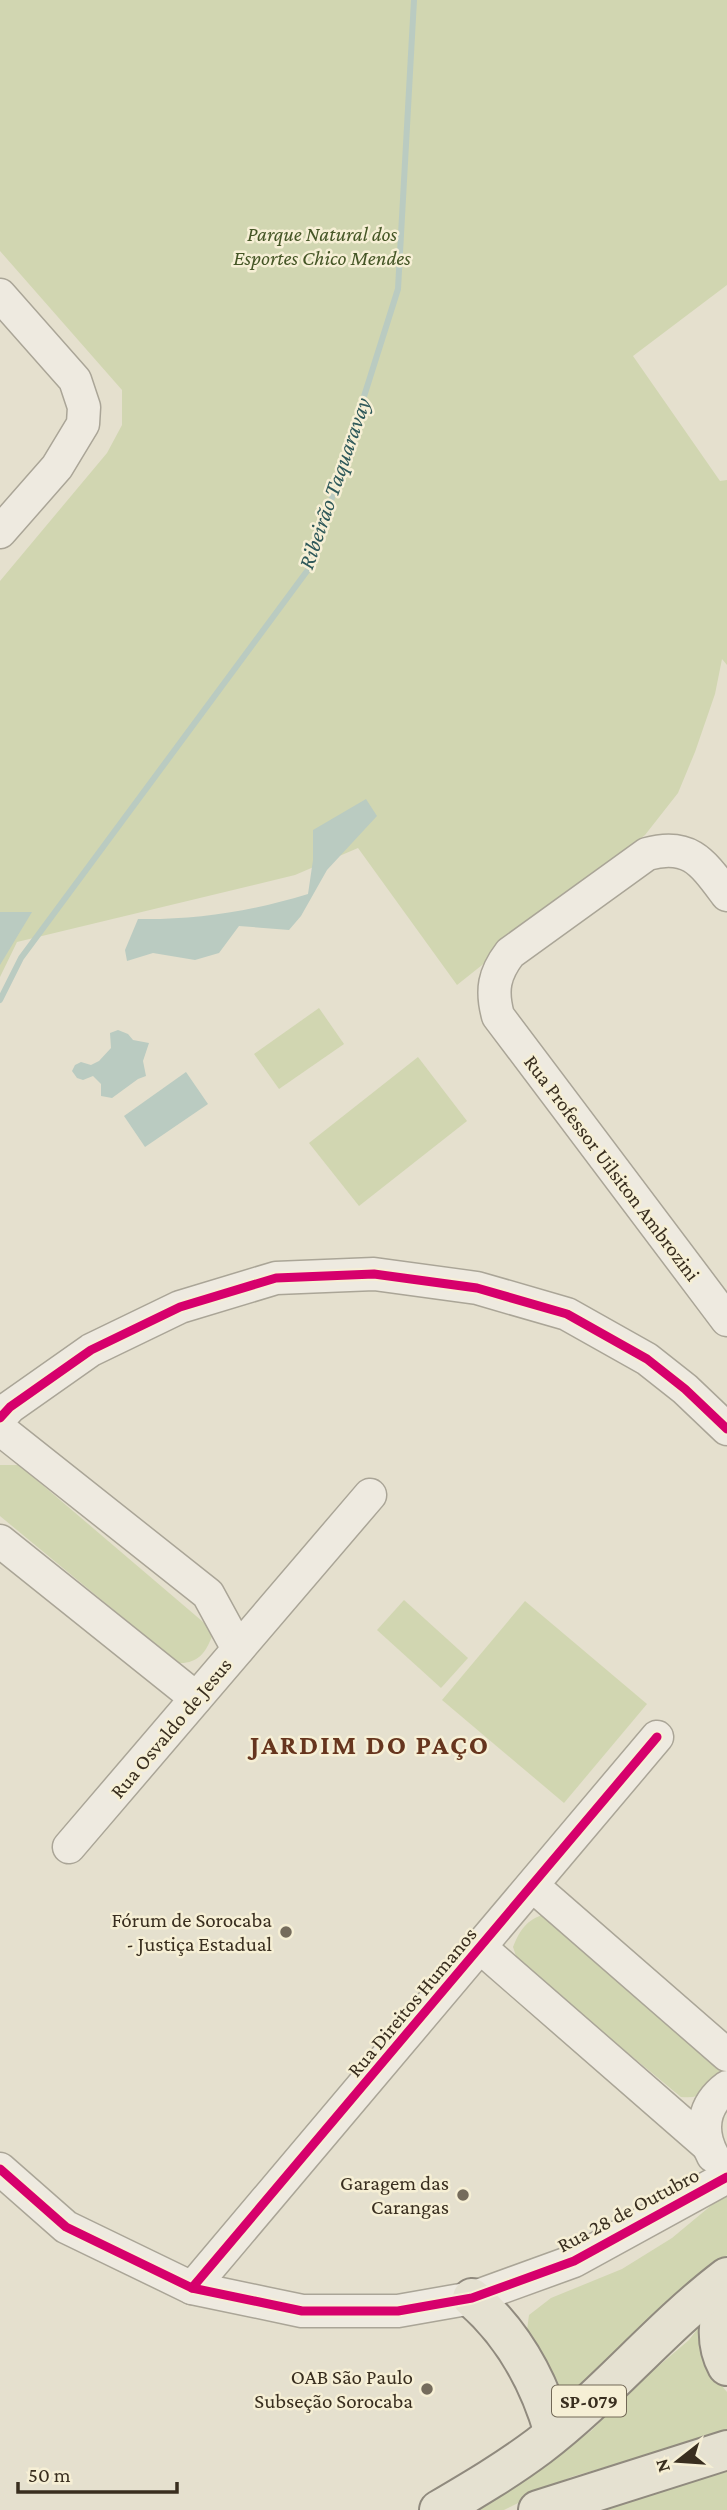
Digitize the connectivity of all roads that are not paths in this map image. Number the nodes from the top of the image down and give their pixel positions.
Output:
1 (0, 295) edge
2 (0, 532) edge
3 (727, 895) edge
4 (727, 1320) edge
5 (0, 1418) edge
6 (0, 1429) edge
7 (727, 1429) edge
8 (370, 1495) dead end
9 (0, 1541) edge
10 (273, 1608) junction
11 (220, 1615) junction
12 (238, 1649) junction
13 (196, 1698) junction
14 (657, 1737) dead end
15 (69, 1847) dead end
16 (533, 1886) junction
17 (480, 1947) junction
18 (727, 2055) edge
19 (727, 2087) edge
20 (706, 2144) junction
21 (727, 2168) edge
22 (0, 2169) edge
23 (727, 2177) edge
24 (727, 2277) edge
25 (192, 2288) junction
26 (727, 2295) edge
27 (472, 2298) junction
28 (727, 2366) edge
29 (554, 2433) junction
30 (727, 2450) edge
31 (439, 2510) edge
32 (538, 2510) edge

1 - 2 street
3 - 4 street, Rua Professor Uilsiton Ambrozini
5 - 7 street
6 - 11 street
8 - 10 street, Rua Osvaldo de Jesus
9 - 13 street
10 - 11 street, Rua Osvaldo de Jesus
10 - 12 street, Rua Osvaldo de Jesus
11 - 12 street
12 - 13 street, Rua Osvaldo de Jesus
13 - 15 street, Rua Osvaldo de Jesus
14 - 16 street, Rua Direitos Humanos
16 - 17 street, Rua Direitos Humanos
16 - 18 street
17 - 20 street
17 - 25 street, Rua Direitos Humanos
19 - 20 street
20 - 21 street
22 - 25 street, Rua 28 de Outubro
23 - 27 street, Rua 28 de Outubro
24 - 29 main road, SP-079
25 - 27 street, Rua 28 de Outubro
26 - 28 main road
27 - 29 main road
29 - 31 main road, SP-079
30 - 32 main road

